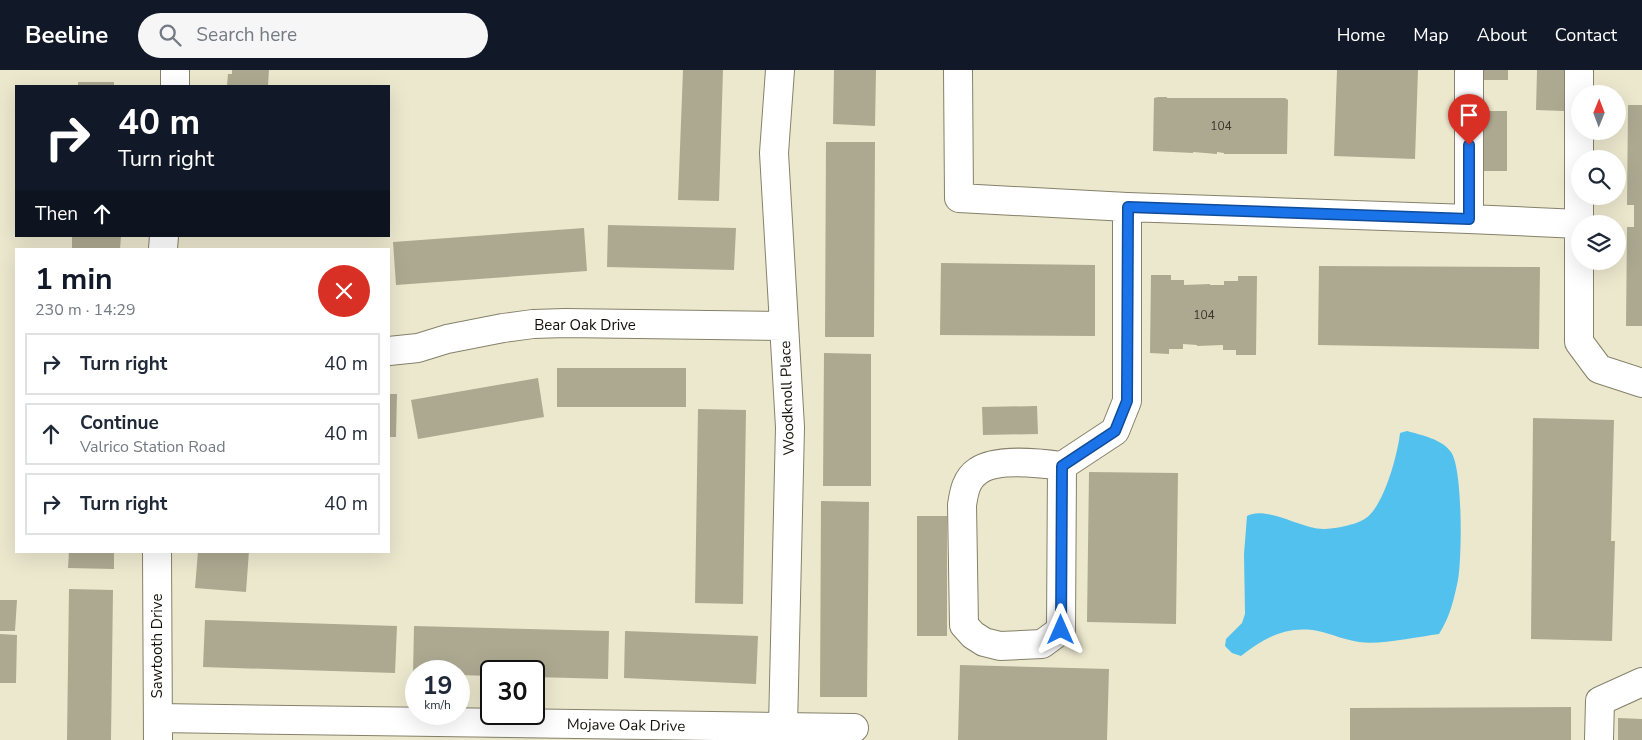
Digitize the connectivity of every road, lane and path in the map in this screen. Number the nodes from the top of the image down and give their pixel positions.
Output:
1 (175, 70) edge
2 (780, 70) edge
3 (958, 70) edge
4 (1469, 70) edge
5 (1579, 70) edge
6 (175, 85) edge
7 (1128, 207) junction
8 (1579, 215) edge
9 (1469, 219) junction
10 (1571, 224) edge
11 (1579, 270) edge
12 (784, 326) junction
13 (390, 351) edge
14 (1642, 383) edge
15 (1062, 466) junction
16 (157, 553) edge
17 (1642, 682) edge
18 (782, 727) junction
19 (854, 728) dead end
20 (158, 729) edge
21 (1599, 740) edge

1 - 6 street
2 - 12 street, Woodknoll Place
3 - 7 street
4 - 9 street
5 - 8 street
7 - 9 street
7 - 15 street
9 - 10 street
11 - 14 street
12 - 13 street, Bear Oak Drive
12 - 18 street, Woodknoll Place
15 - 15 street
16 - 20 street, Sawtooth Drive
17 - 21 street
18 - 19 street, Mojave Oak Drive
18 - 20 street, Mojave Oak Drive

